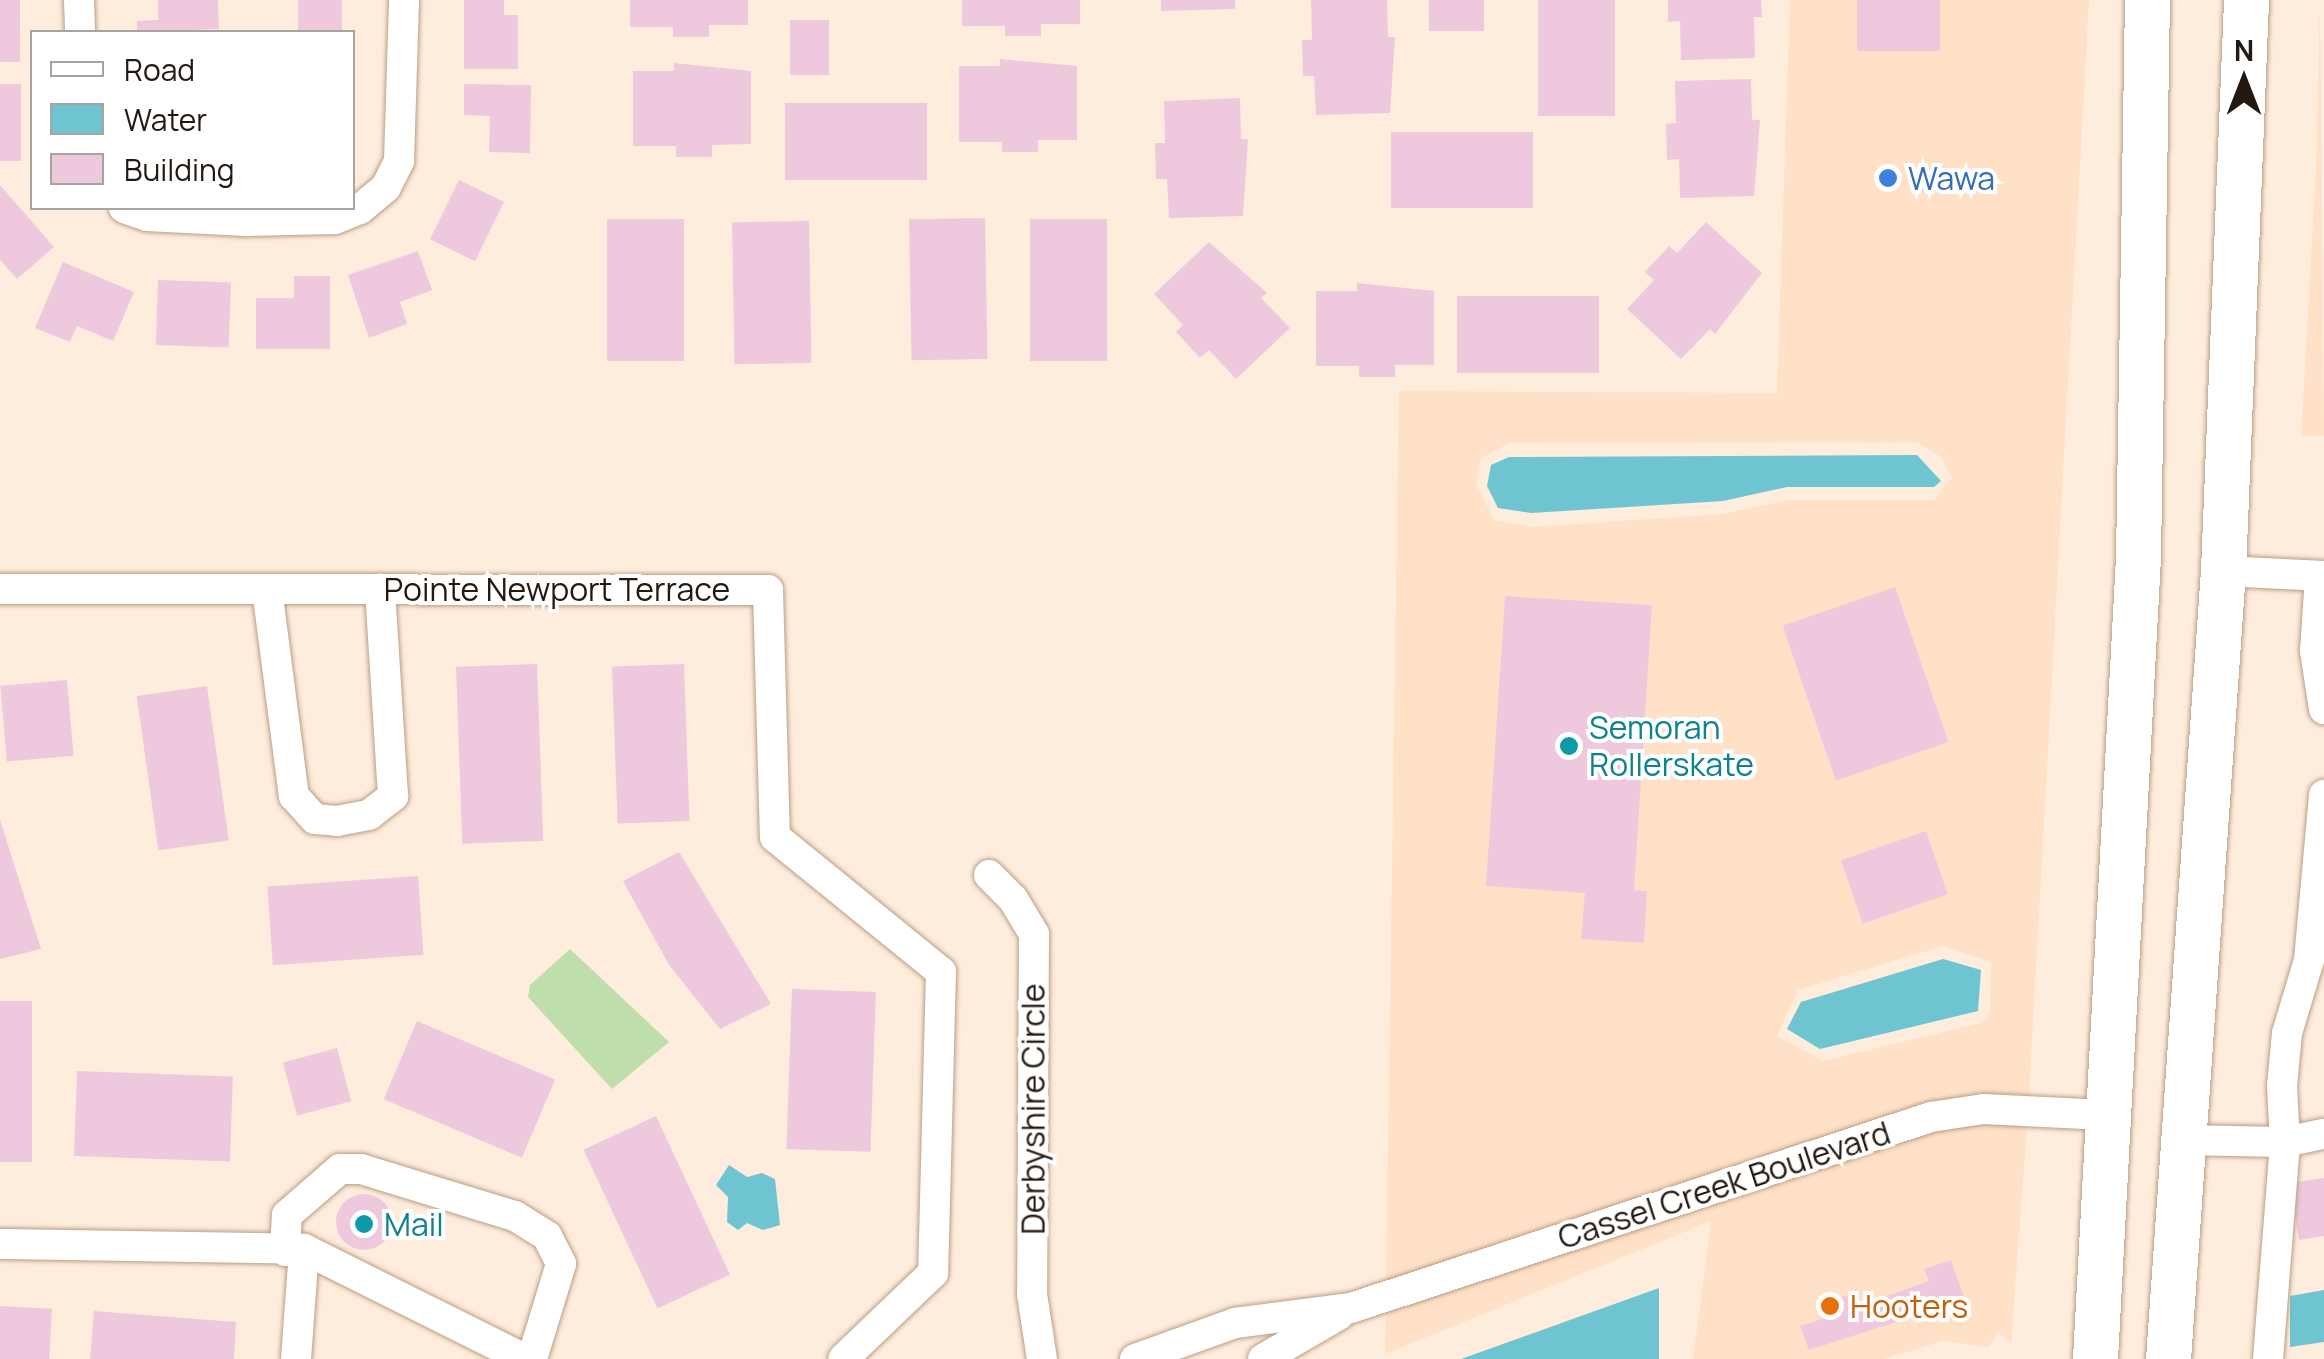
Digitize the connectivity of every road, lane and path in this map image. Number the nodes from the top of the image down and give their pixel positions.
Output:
1 (79, 0) edge
2 (404, 0) edge
3 (2147, 0) edge
4 (2246, 0) edge
5 (80, 30) edge
6 (355, 207) edge
7 (130, 210) edge
8 (350, 210) edge
9 (2223, 571) junction
10 (2322, 576) edge
11 (380, 588) junction
12 (0, 589) edge
13 (267, 589) junction
14 (2324, 709) edge
15 (2324, 795) edge
16 (989, 875) dead end
17 (2105, 1115) junction
18 (2324, 1134) edge
19 (2180, 1140) junction
20 (2285, 1142) junction
21 (0, 1244) edge
22 (295, 1250) junction
23 (1351, 1308) junction
24 (296, 1359) edge
25 (529, 1359) edge
26 (843, 1359) edge
27 (1042, 1359) edge
28 (1135, 1359) edge
29 (1263, 1359) edge
30 (2095, 1359) edge
31 (2168, 1359) edge
32 (2268, 1359) edge

1 - 5 street
2 - 6 street
3 - 17 main road
4 - 9 main road
7 - 8 street
9 - 10 street
9 - 19 main road
10 - 14 street
11 - 13 street, Pointe Newport Terrace
11 - 13 street
11 - 26 street, Pointe Newport Terrace
12 - 13 street, Pointe Newport Terrace
15 - 20 street
16 - 27 street, Derbyshire Circle
17 - 23 street, Cassel Creek Boulevard
17 - 30 main road
18 - 20 street
19 - 20 street
19 - 31 main road
20 - 32 street
21 - 22 street
22 - 24 street
22 - 25 street
22 - 25 street
23 - 28 street, Cassel Creek Boulevard
23 - 29 street, Cassel Creek Boulevard

